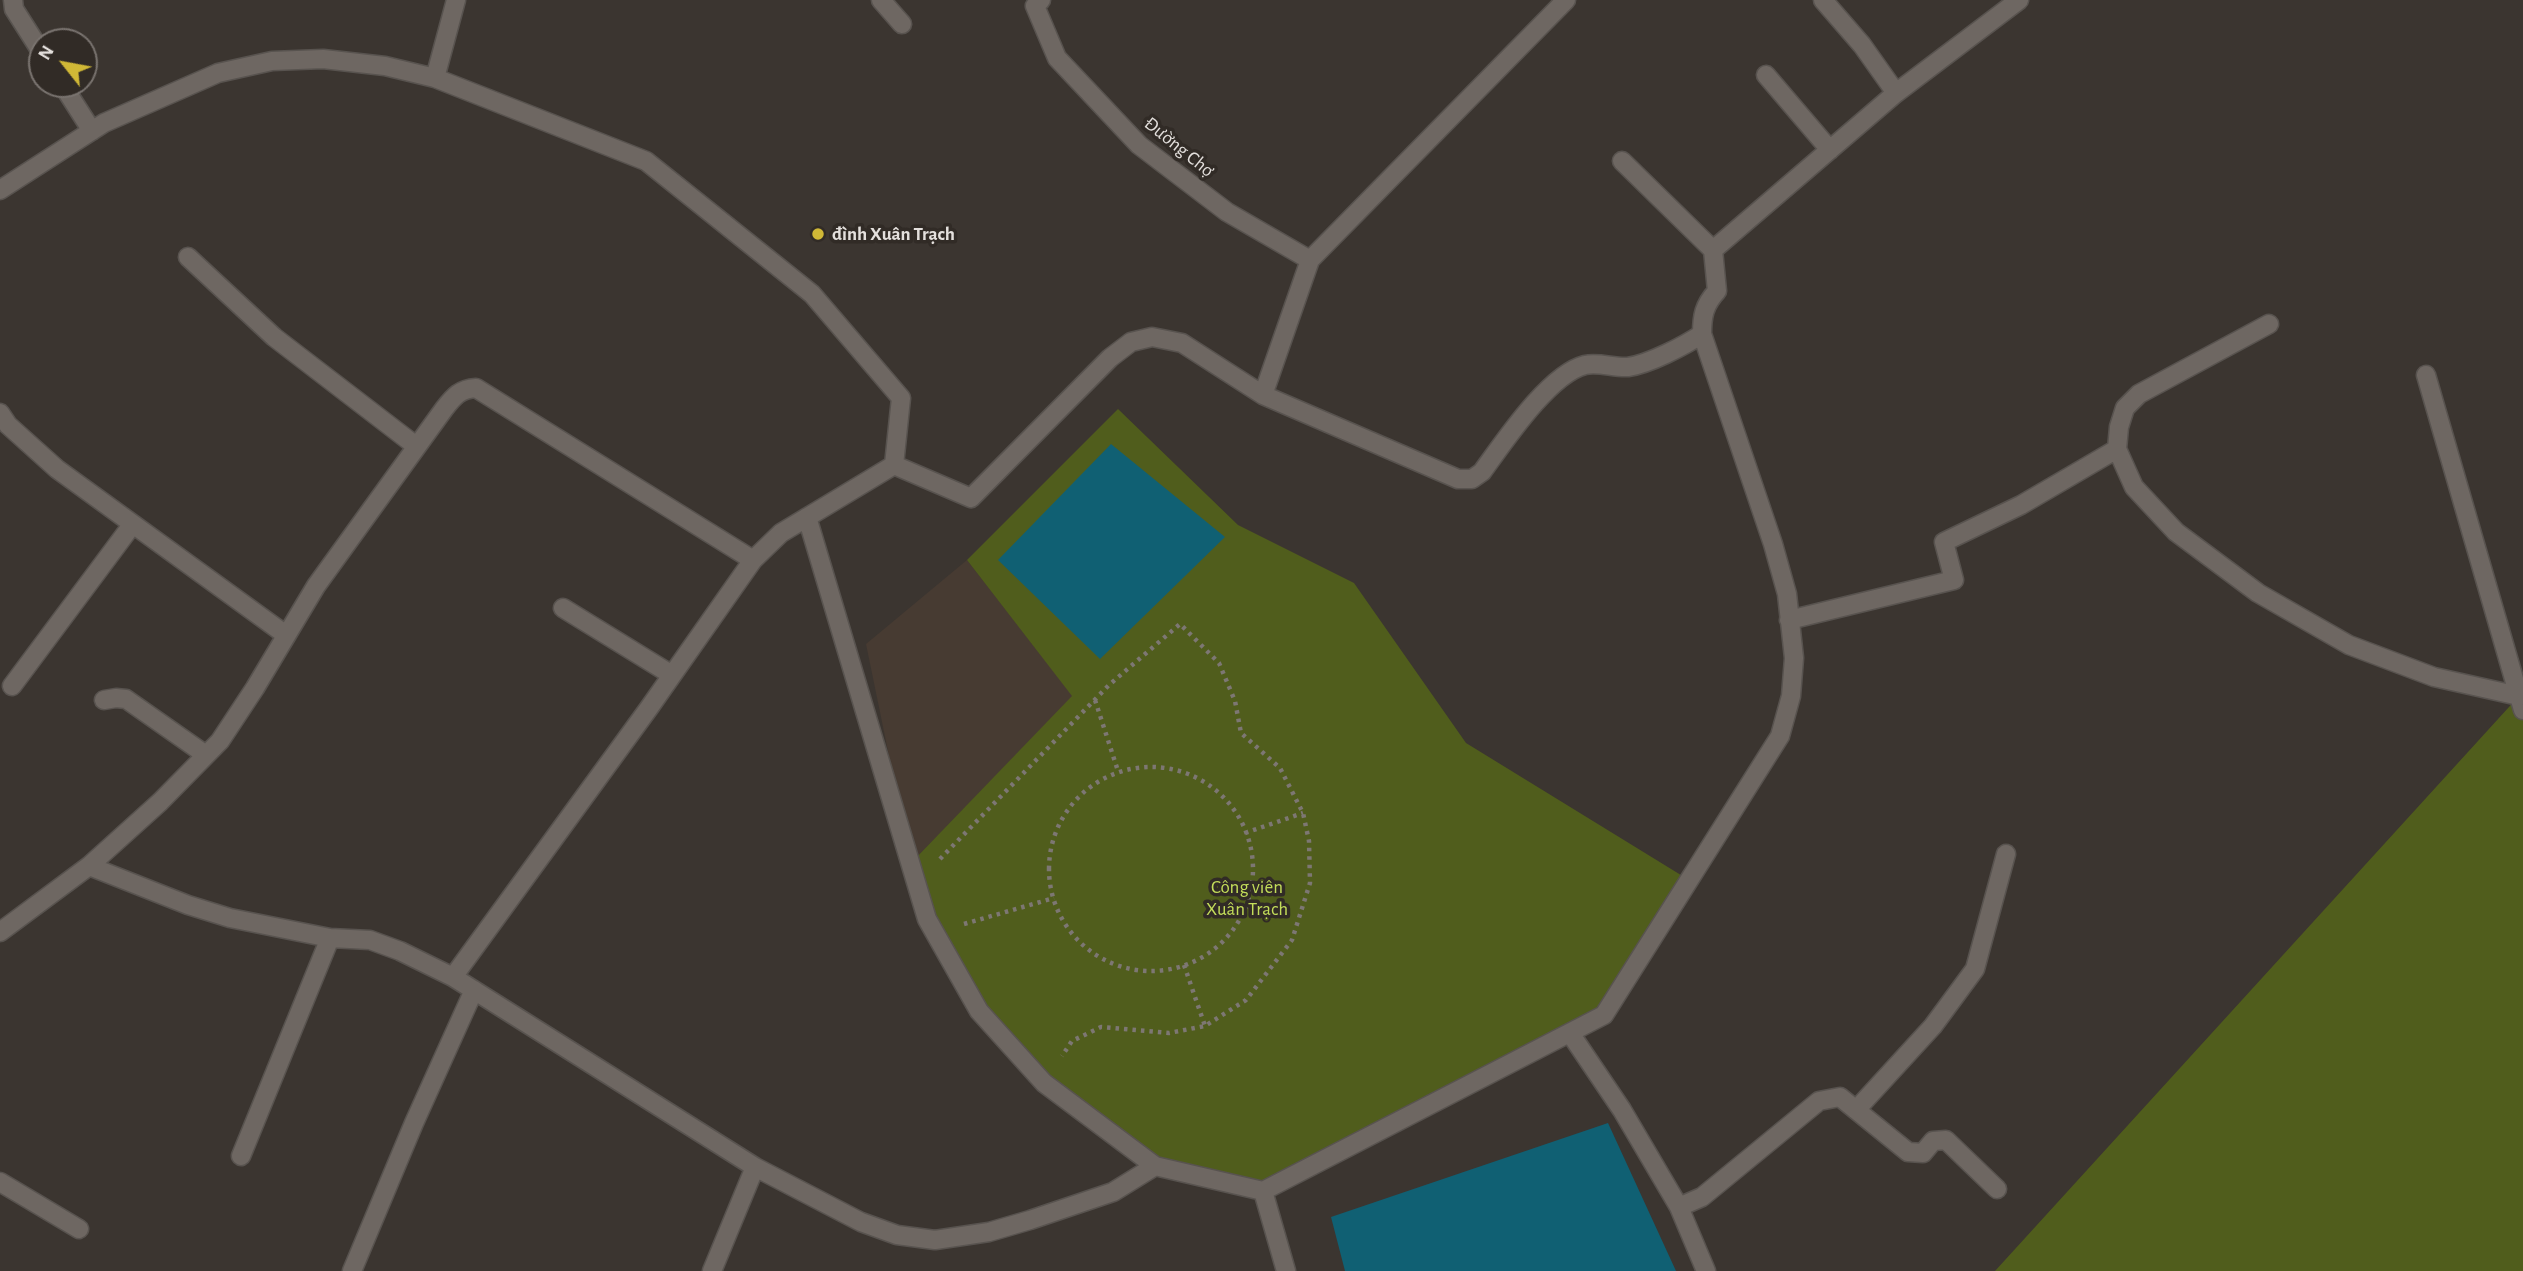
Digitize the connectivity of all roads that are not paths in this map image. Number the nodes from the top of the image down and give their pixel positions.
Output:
1 (13, 0) edge
2 (456, 0) edge
3 (881, 0) edge
4 (1041, 0) edge
5 (1566, 0) edge
6 (1823, 0) edge
7 (2019, 0) edge
8 (902, 24) dead end
9 (28, 31) edge
10 (1766, 75) dead end
11 (435, 78) junction
12 (1896, 93) junction
13 (71, 98) edge
14 (92, 131) junction
15 (1830, 150) junction
16 (1622, 160) dead end
17 (0, 190) edge
18 (1713, 250) junction
19 (188, 257) dead end
20 (1310, 260) junction
21 (2269, 324) dead end
22 (1702, 334) junction
23 (2426, 375) dead end
24 (1263, 395) junction
25 (0, 413) edge
26 (416, 446) junction
27 (2117, 449) junction
28 (894, 465) junction
29 (807, 517) junction
30 (132, 525) junction
31 (752, 560) junction
32 (563, 608) dead end
33 (1789, 620) junction
34 (286, 635) junction
35 (672, 675) junction
36 (12, 686) dead end
37 (104, 700) dead end
38 (2521, 703) edge
39 (206, 755) junction
40 (2006, 854) dead end
41 (89, 866) junction
42 (0, 932) edge
43 (330, 937) junction
44 (453, 977) junction
45 (474, 990) junction
46 (1570, 1033) junction
47 (1856, 1110) junction
48 (241, 1156) dead end
49 (1156, 1166) junction
50 (755, 1167) junction
51 (0, 1182) edge
52 (1997, 1189) dead end
53 (1263, 1191) junction
54 (1679, 1207) junction
55 (79, 1229) dead end
56 (352, 1271) edge
57 (712, 1271) edge
58 (1286, 1271) edge
59 (1706, 1271) edge

1 - 9 street
2 - 11 street
3 - 8 street
4 - 20 street, Đường Chợ
5 - 20 street
6 - 12 street
7 - 12 street
10 - 15 street
11 - 14 street
11 - 28 street
12 - 15 street
13 - 14 street
14 - 17 street
15 - 18 street
16 - 18 street
18 - 22 street
19 - 26 street
20 - 24 street
21 - 27 street
22 - 24 street
22 - 33 street
23 - 38 street
24 - 28 street
25 - 30 street
26 - 31 street
26 - 34 street
27 - 33 street
27 - 38 street
28 - 29 street
29 - 31 street
29 - 49 street
30 - 34 street
30 - 36 street
31 - 35 street
32 - 35 street
33 - 46 street
34 - 39 street
35 - 44 street
37 - 39 street
39 - 41 street
40 - 47 street
41 - 42 street
41 - 43 street
43 - 44 street
43 - 48 street
44 - 45 street
45 - 50 street
45 - 56 street
46 - 53 street
46 - 54 street
47 - 52 street
47 - 54 street
49 - 50 street
49 - 53 street
50 - 57 street
51 - 55 street
53 - 58 street
54 - 59 street

